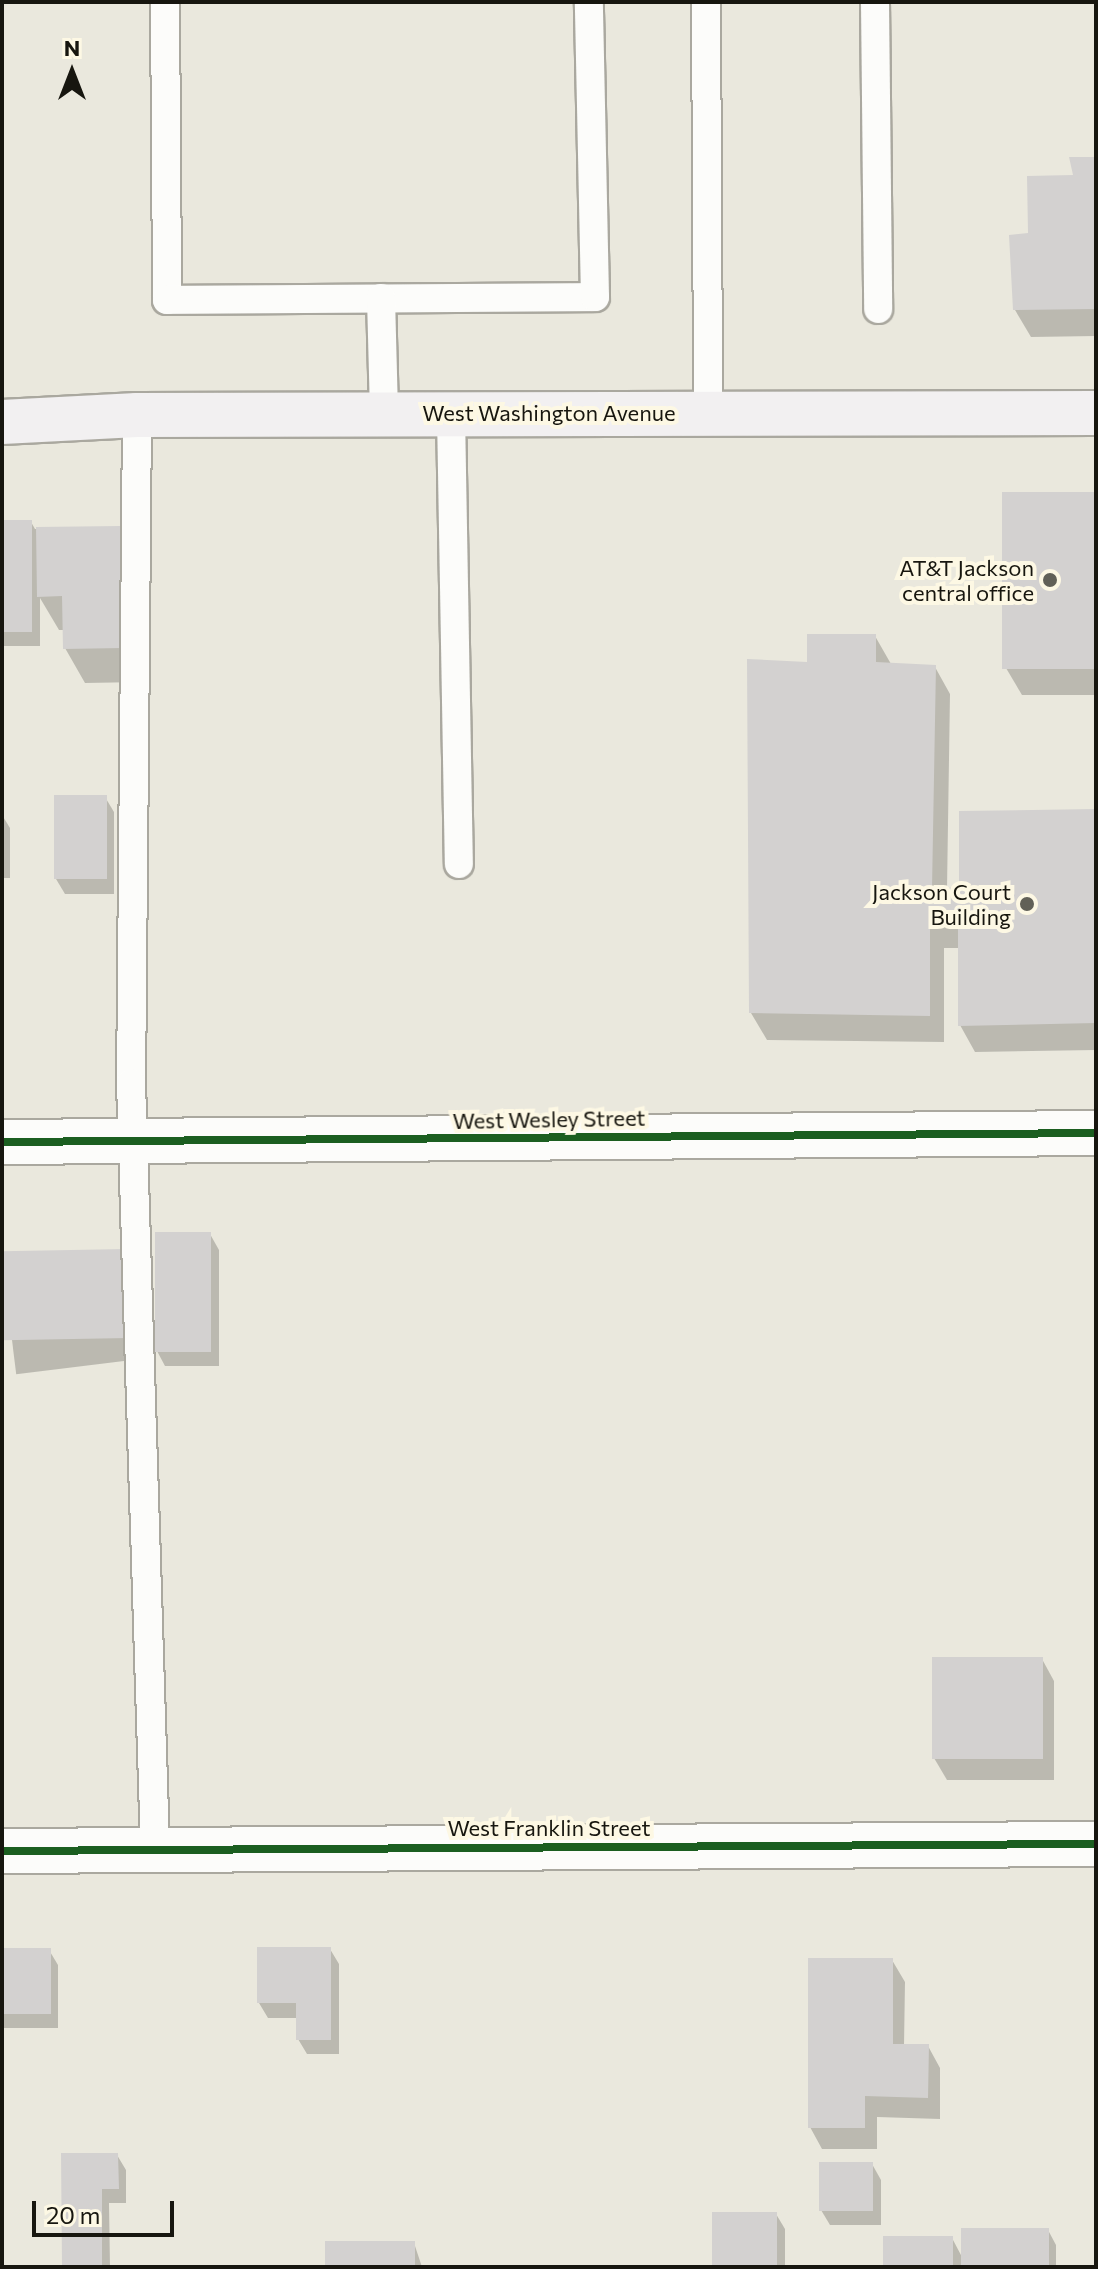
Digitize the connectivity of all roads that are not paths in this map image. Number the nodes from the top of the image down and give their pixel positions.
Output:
1 (165, 2) edge
2 (589, 2) edge
3 (706, 2) edge
4 (875, 2) edge
5 (381, 298) junction
6 (878, 309) dead end
7 (708, 412) junction
8 (1096, 413) edge
9 (451, 414) junction
10 (137, 415) junction
11 (384, 415) junction
12 (2, 422) edge
13 (459, 864) dead end
14 (1096, 1133) edge
15 (2, 1142) edge
16 (133, 1142) junction
17 (1096, 1844) edge
18 (155, 1848) junction
19 (2, 1851) edge

1 - 5 lane
2 - 5 lane
3 - 7 lane
4 - 6 lane
5 - 11 lane
7 - 8 main road, West Washington Avenue
7 - 9 main road, West Washington Avenue
9 - 11 main road, West Washington Avenue
9 - 13 lane
10 - 11 main road, West Washington Avenue
10 - 12 main road, West Washington Avenue
10 - 16 lane
14 - 16 street, West Wesley Street
15 - 16 street, West Wesley Street
16 - 18 lane
17 - 18 street, West Franklin Street
18 - 19 street, West Franklin Street

